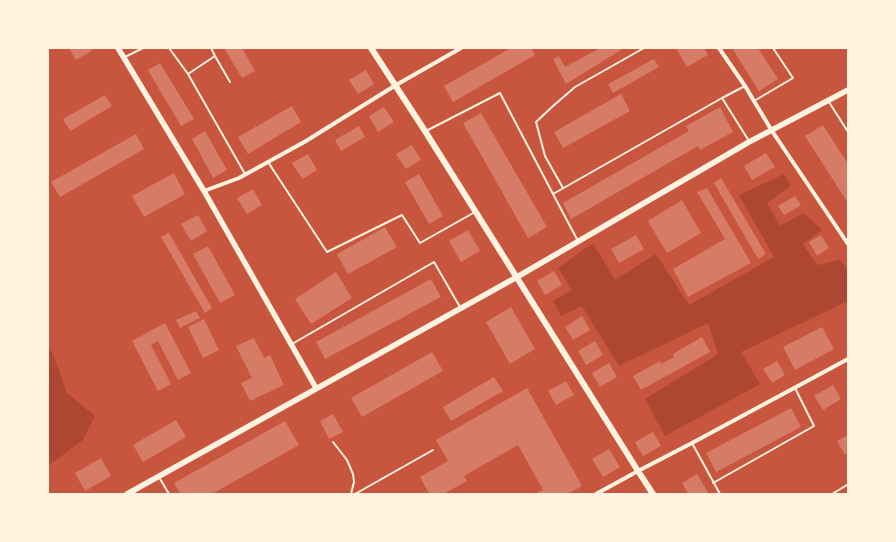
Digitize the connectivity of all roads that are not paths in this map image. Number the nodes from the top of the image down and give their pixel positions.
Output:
1 (118, 48) edge
2 (143, 48) edge
3 (169, 48) edge
4 (211, 48) edge
5 (371, 48) edge
6 (460, 48) edge
7 (644, 48) edge
8 (719, 48) edge
9 (773, 48) edge
10 (215, 56) junction
11 (124, 58) junction
12 (188, 74) junction
13 (230, 82) dead end
14 (396, 85) junction
15 (745, 86) junction
16 (848, 90) edge
17 (722, 98) junction
18 (753, 101) junction
19 (829, 101) junction
20 (425, 131) junction
21 (772, 131) junction
22 (848, 132) edge
23 (749, 142) junction
24 (267, 162) junction
25 (245, 174) junction
26 (563, 188) junction
27 (204, 191) junction
28 (553, 194) junction
29 (476, 212) junction
30 (578, 241) junction
31 (848, 244) edge
32 (517, 276) junction
33 (461, 308) junction
34 (291, 344) junction
35 (848, 359) edge
36 (795, 387) junction
37 (316, 388) junction
38 (333, 442) dead end
39 (692, 443) junction
40 (432, 450) dead end
41 (638, 471) junction
42 (159, 476) junction
43 (713, 483) junction
44 (847, 485) edge
45 (127, 494) edge
46 (169, 494) edge
47 (351, 494) edge
48 (355, 494) edge
49 (596, 494) edge
50 (653, 494) edge
51 (720, 494) edge
52 (832, 494) edge

1 - 11 street
2 - 11 lane
3 - 12 lane
4 - 10 lane
5 - 14 main road
6 - 14 street
7 - 26 lane
8 - 15 street
9 - 18 lane
10 - 12 lane
10 - 13 lane
11 - 27 street
12 - 25 lane
14 - 20 main road
14 - 24 street
15 - 17 lane
15 - 18 street
16 - 19 street
17 - 23 lane
17 - 26 lane
18 - 21 street
19 - 21 street
19 - 22 lane
20 - 28 lane
20 - 29 main road
21 - 23 street
21 - 31 street
23 - 30 street
24 - 25 street
24 - 29 lane
25 - 27 street
26 - 28 lane
27 - 34 street
28 - 30 lane
29 - 32 main road
30 - 32 street
32 - 33 street
32 - 41 main road
33 - 34 lane
33 - 37 street
34 - 37 street
35 - 36 street
36 - 39 street
36 - 43 lane
37 - 42 street
38 - 47 lane
39 - 41 street
39 - 43 lane
40 - 48 lane
41 - 49 street
41 - 50 main road
42 - 45 street
42 - 46 lane
43 - 51 lane
44 - 52 lane

